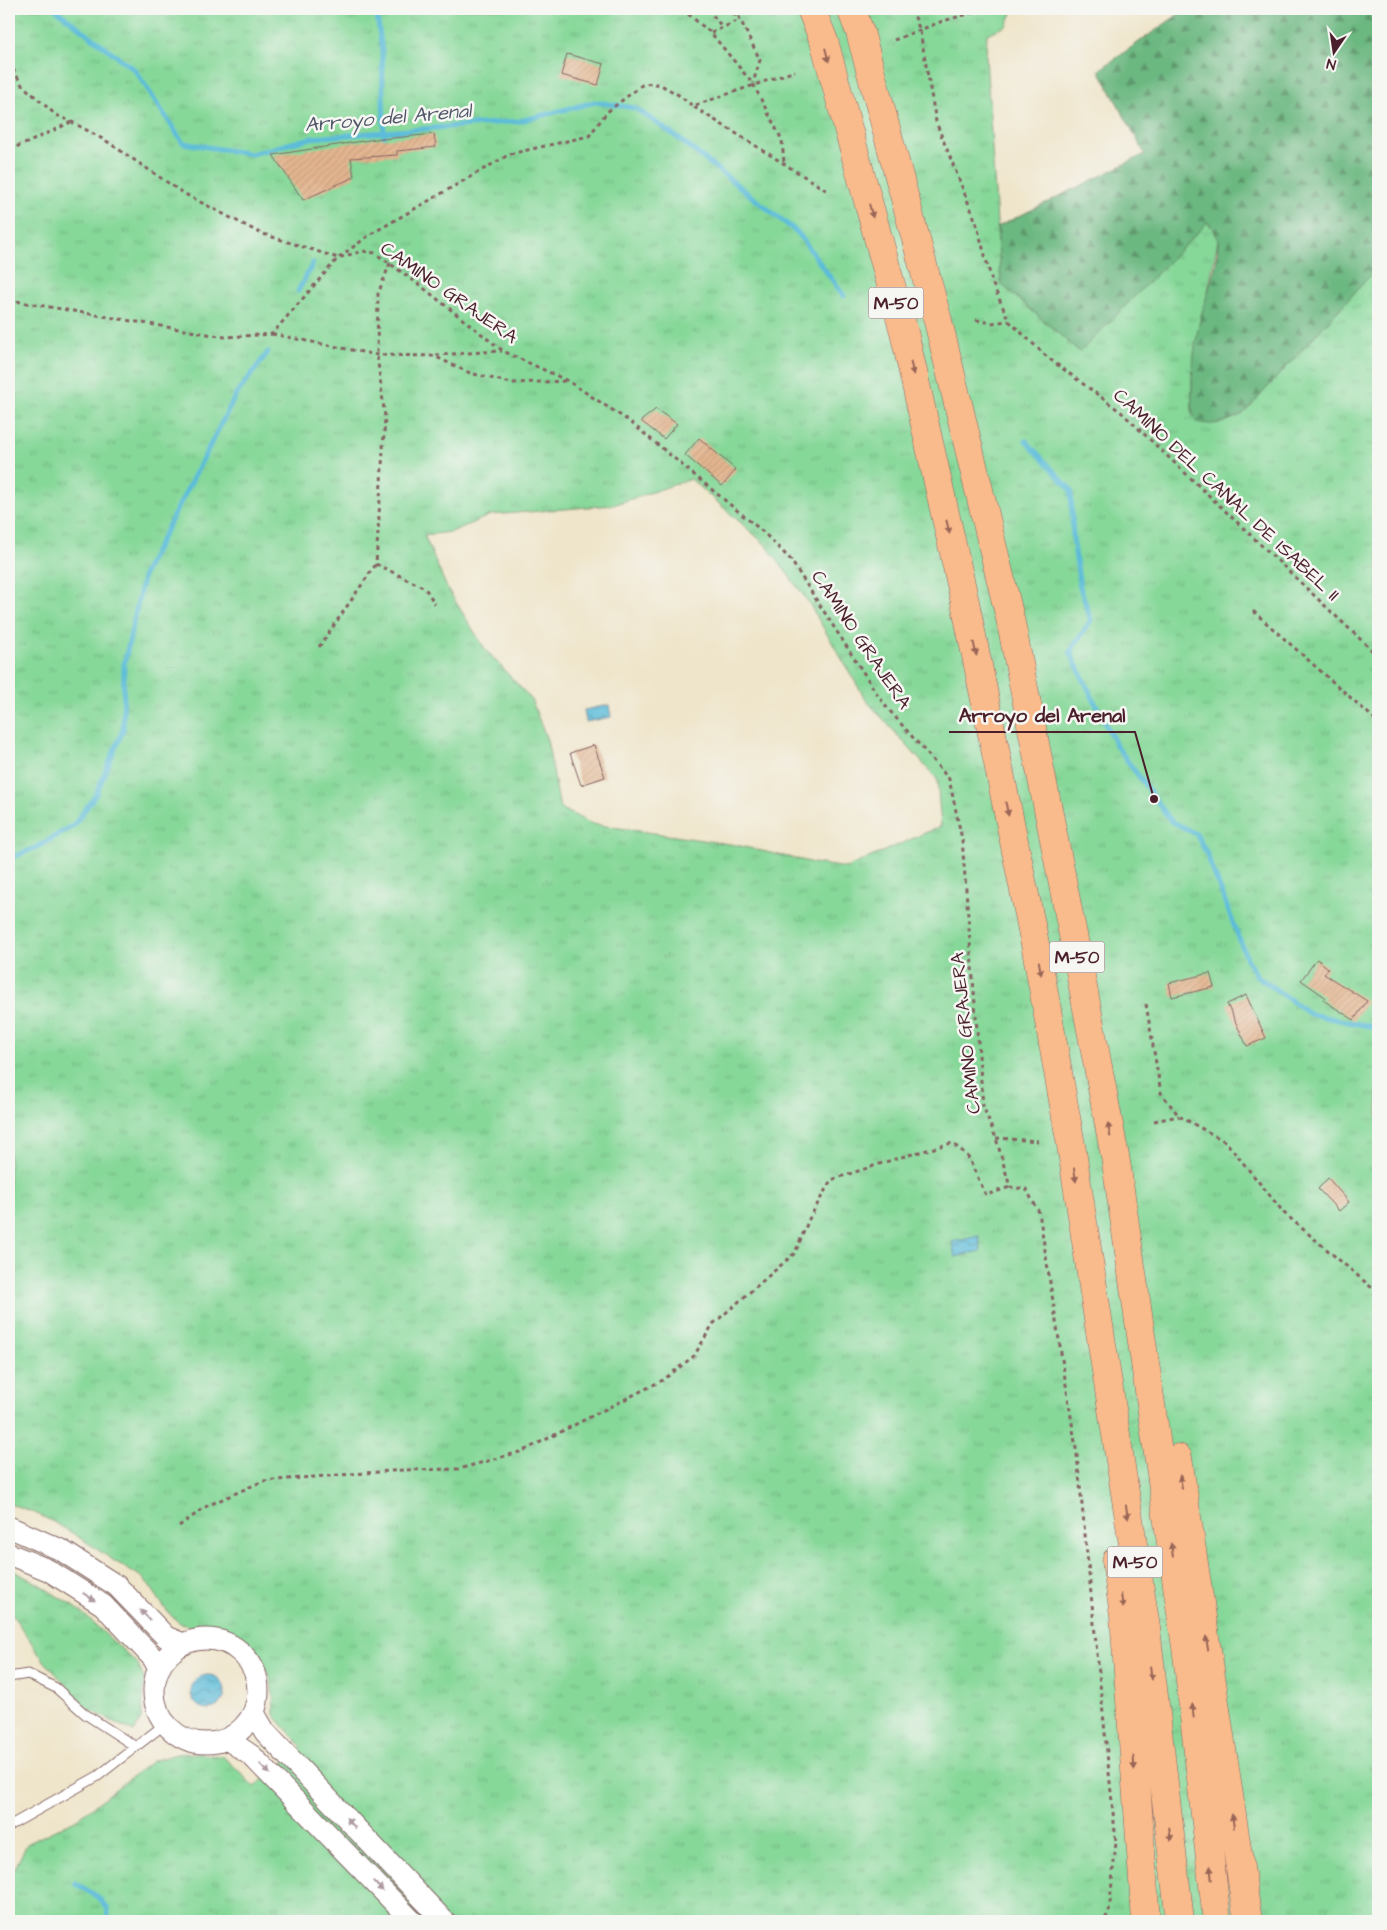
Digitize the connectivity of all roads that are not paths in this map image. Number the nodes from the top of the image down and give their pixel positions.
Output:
1 (812, 9) edge
2 (851, 9) edge
3 (1116, 1162) junction
4 (1079, 1205) junction
5 (9, 1527) edge
6 (9, 1554) edge
7 (183, 1644) junction
8 (159, 1669) junction
9 (9, 1676) edge
10 (254, 1713) junction
11 (166, 1724) junction
12 (227, 1739) junction
13 (136, 1747) junction
14 (9, 1826) edge
15 (412, 1921) edge
16 (444, 1921) edge
17 (1146, 1921) edge
18 (1180, 1921) edge
19 (1217, 1921) edge
20 (1248, 1921) edge

1 -> 4 highway, M-50
3 -> 2 highway, M-50
19 -> 3 highway, M-50
20 -> 3 highway
4 -> 17 highway
4 -> 18 highway, M-50
7 -> 5 street
6 -> 8 street
7 - 8 street
7 - 10 street
8 - 11 street
9 - 13 lane
10 - 12 street
16 -> 10 street
11 - 12 street
11 - 13 lane
12 -> 15 street
13 - 14 lane

